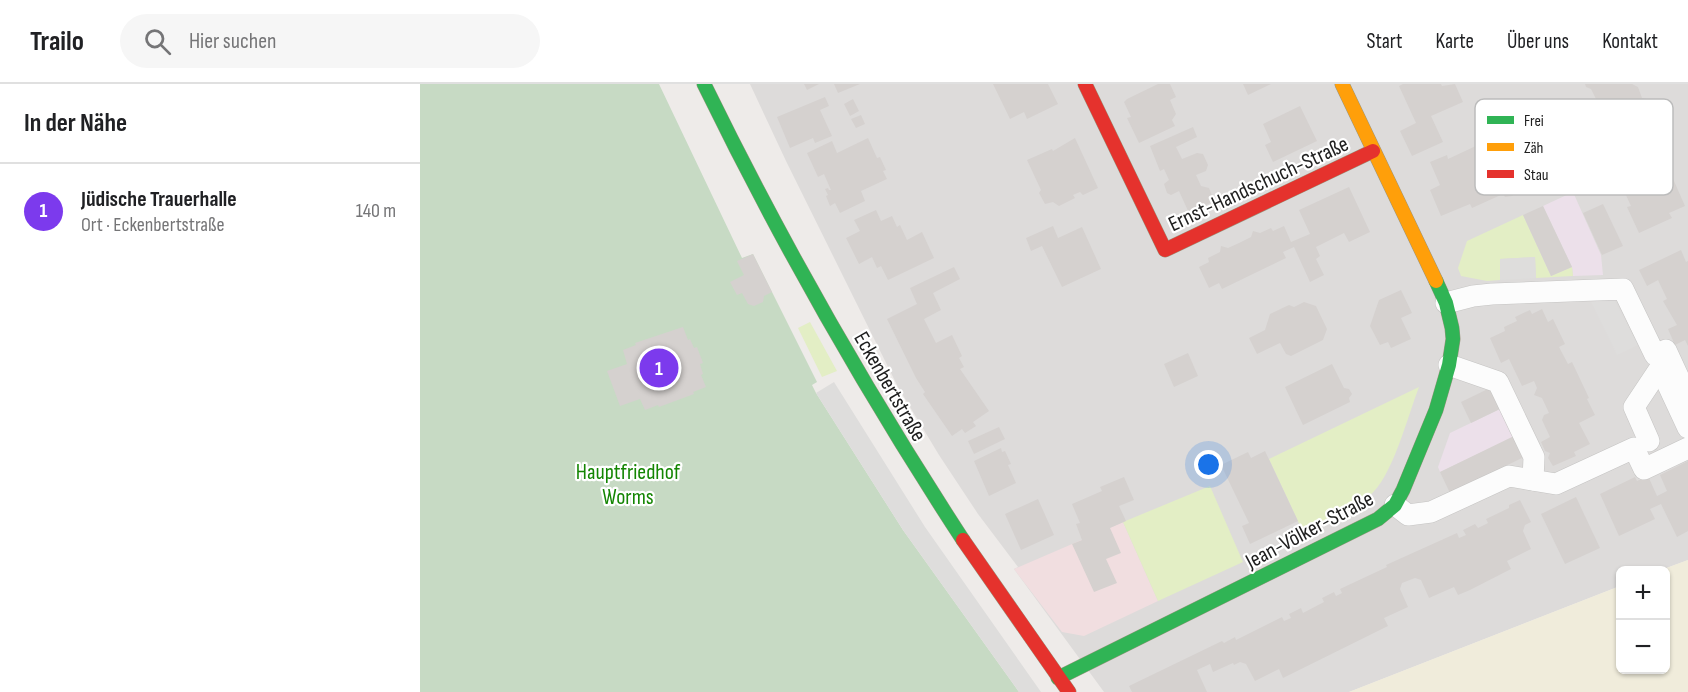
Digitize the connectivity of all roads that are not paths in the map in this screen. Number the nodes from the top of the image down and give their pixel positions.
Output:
1 (704, 84) edge
2 (1085, 84) edge
3 (1342, 84) edge
4 (1373, 151) junction
5 (1446, 303) junction
6 (1657, 361) junction
7 (1449, 365) junction
8 (1688, 398) edge
9 (1688, 428) edge
10 (1688, 433) edge
11 (1642, 444) junction
12 (1688, 448) edge
13 (1533, 480) junction
14 (1395, 505) junction
15 (1058, 678) junction
16 (1069, 692) edge

1 - 15 street, Eckenbertstraße
2 - 4 street, Ernst-Handschuch-Straße
3 - 4 street, Jean-Völker-Straße
4 - 5 street, Jean-Völker-Straße
5 - 6 street
5 - 7 street, Jean-Völker-Straße
6 - 8 street
6 - 9 street
6 - 11 street
7 - 13 street
7 - 14 street, Jean-Völker-Straße
10 - 11 street
11 - 12 street
11 - 13 street
13 - 14 street
14 - 15 street, Jean-Völker-Straße
15 - 16 street, Eckenbertstraße

